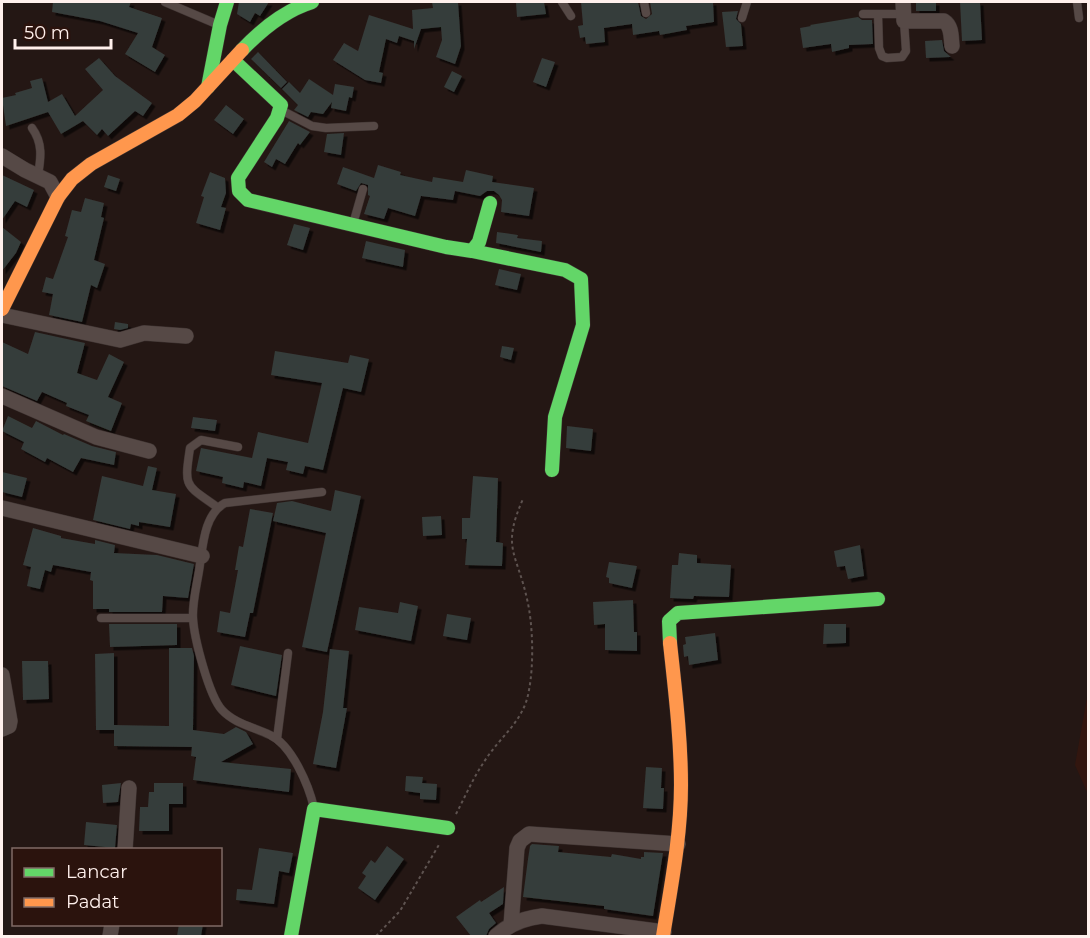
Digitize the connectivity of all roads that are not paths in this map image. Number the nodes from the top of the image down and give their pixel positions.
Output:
1 (165, 2) edge
2 (227, 2) edge
3 (312, 2) edge
4 (562, 2) edge
5 (645, 2) edge
6 (747, 2) edge
7 (1077, 2) edge
8 (904, 12) edge
9 (646, 13) dead end
10 (862, 14) dead end
11 (878, 14) junction
12 (571, 16) dead end
13 (742, 18) dead end
14 (1079, 18) dead end
15 (234, 34) junction
16 (952, 46) dead end
17 (233, 60) junction
18 (208, 87) junction
19 (281, 110) junction
20 (374, 126) dead end
21 (32, 128) dead end
22 (2, 156) edge
23 (38, 175) junction
24 (363, 189) dead end
25 (58, 197) junction
26 (490, 203) dead end
27 (352, 225) junction
28 (472, 251) junction
29 (2, 309) edge
30 (2, 315) edge
31 (186, 336) dead end
32 (2, 396) edge
33 (237, 447) dead end
34 (149, 451) dead end
35 (552, 470) dead end
36 (322, 492) dead end
37 (217, 507) junction
38 (2, 508) edge
39 (202, 556) junction
40 (878, 599) dead end
41 (101, 618) dead end
42 (193, 618) junction
43 (288, 652) dead end
44 (2, 675) edge
45 (2, 729) edge
46 (277, 739) junction
47 (129, 788) dead end
48 (314, 809) junction
49 (448, 828) road end
50 (678, 844) junction
51 (125, 848) edge
52 (512, 925) junction
53 (664, 934) edge
54 (291, 936) edge
55 (496, 936) edge

1 - 15 lane
2 - 15 street
3 - 15 street
4 - 12 lane
5 - 9 lane
6 - 13 lane
7 - 14 lane
8 - 11 lane
8 - 11 lane
8 - 16 street
10 - 11 lane
15 - 17 street
15 - 18 street
17 - 18 street
17 - 19 street
18 - 25 street
19 - 20 lane
19 - 27 street
21 - 23 lane
22 - 23 street
23 - 25 street
24 - 27 lane
25 - 29 street
26 - 28 street
27 - 28 street
28 - 35 street
30 - 31 street
32 - 34 street
33 - 37 lane
36 - 37 lane
37 - 39 lane
38 - 39 street
39 - 42 lane
40 - 50 street
41 - 42 lane
42 - 46 lane
43 - 46 lane
44 - 45 street
46 - 48 lane
47 - 51 street
48 - 49 street
48 - 54 street
50 - 52 street
50 - 53 street
52 - 53 street
52 - 55 street

